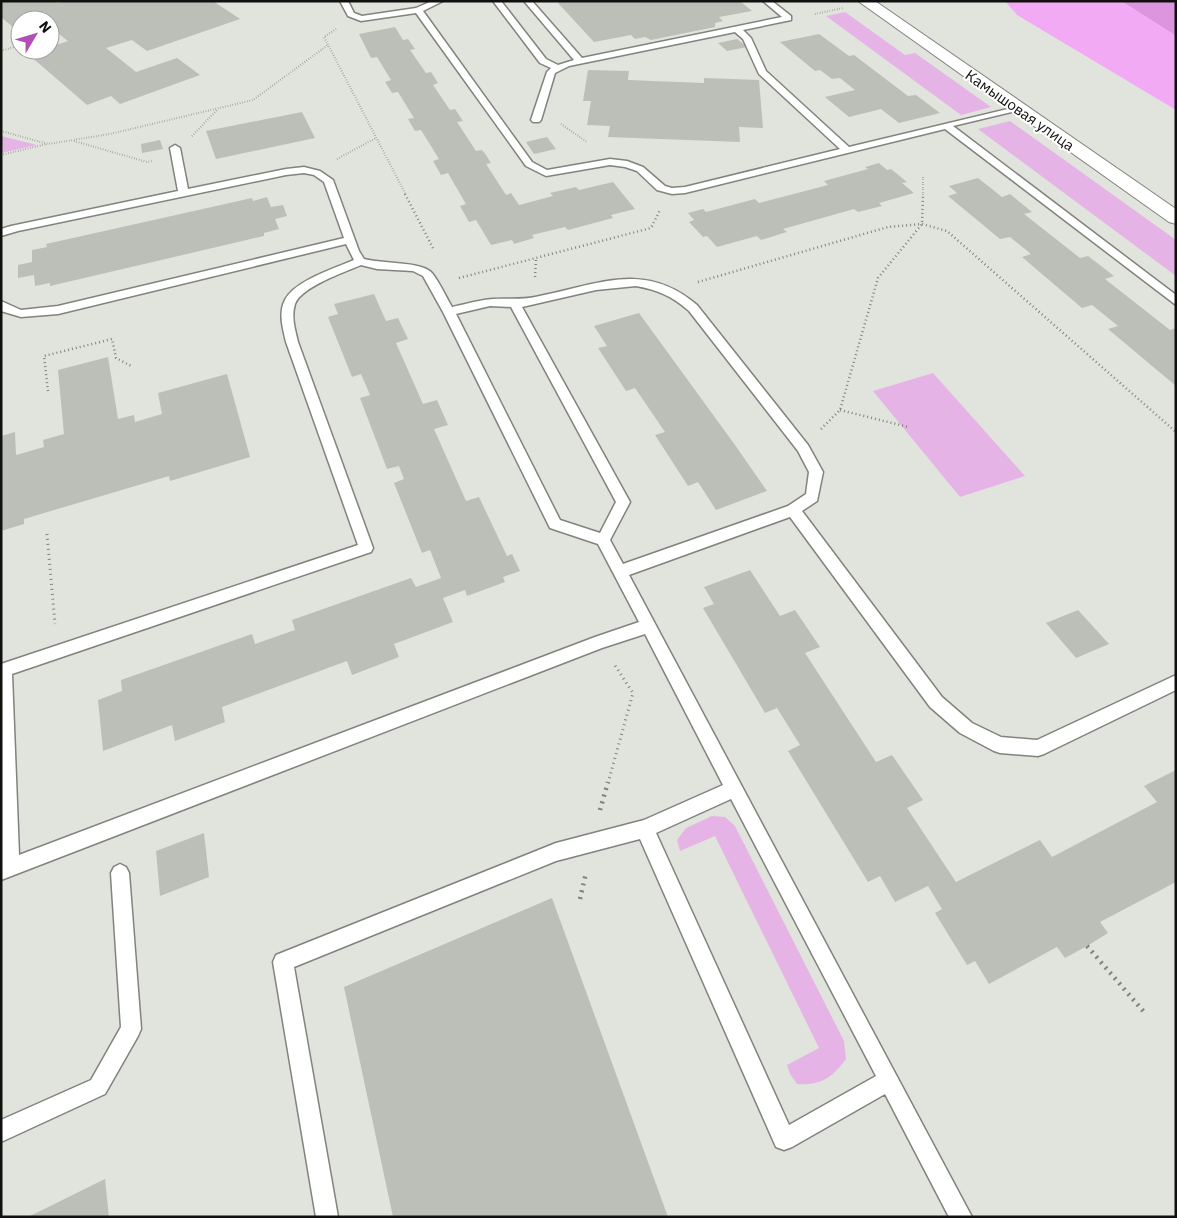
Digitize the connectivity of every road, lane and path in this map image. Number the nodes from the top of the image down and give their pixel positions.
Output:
1 (344, 1) edge
2 (439, 1) edge
3 (496, 1) edge
4 (528, 1) edge
5 (767, 1) edge
6 (865, 1) edge
7 (418, 10) junction
8 (354, 17) junction
9 (737, 29) junction
10 (328, 45) junction
11 (580, 61) junction
12 (557, 68) junction
13 (1017, 108) junction
14 (217, 110) junction
15 (536, 120) joint
16 (946, 126) junction
17 (1, 132) edge
18 (72, 140) junction
19 (48, 144) junction
20 (175, 148) joint
21 (847, 150) junction
22 (1, 155) edge
23 (178, 161) junction
24 (610, 162) junction
25 (923, 176) dead end
26 (672, 190) junction
27 (184, 194) junction
28 (1176, 218) edge
29 (922, 224) junction
30 (1, 233) edge
31 (350, 240) junction
32 (435, 254) dead end
33 (360, 261) junction
34 (459, 278) dead end
35 (676, 294) junction
36 (1176, 301) edge
37 (515, 304) junction
38 (1, 305) edge
39 (449, 312) junction
40 (133, 367) dead end
41 (48, 391) dead end
42 (840, 410) junction
43 (908, 427) dead end
44 (1176, 432) edge
45 (803, 448) junction
46 (793, 510) junction
47 (47, 534) dead end
48 (603, 540) junction
49 (619, 572) junction
50 (648, 626) junction
51 (58, 652) junction
52 (3, 671) edge
53 (1176, 682) edge
54 (633, 693) dead end
55 (734, 789) junction
56 (645, 829) junction
57 (593, 843) junction
58 (5, 869) edge
59 (120, 873) dead end
60 (580, 899) dead end
61 (1087, 946) dead end
62 (1144, 1012) dead end
63 (888, 1081) junction
64 (1, 1131) edge
65 (327, 1217) edge
66 (961, 1217) edge

1 - 8 lane
2 - 7 lane
3 - 12 lane
4 - 11 lane
5 - 9 lane
6 - 13 street, Камышовая улица
7 - 8 lane
7 - 24 lane
8 - 10 path
9 - 11 lane
9 - 21 lane
10 - 14 path
10 - 32 path
11 - 12 lane
12 - 15 lane
13 - 16 lane
13 - 28 street, Камышовая улица
14 - 18 path
14 - 20 path
15 - 24 path
16 - 21 lane
16 - 36 lane
17 - 19 path
18 - 19 path
18 - 23 path
19 - 22 path
20 - 23 lane
21 - 26 lane
23 - 27 lane
24 - 26 lane
25 - 29 path
26 - 34 path
27 - 30 lane
27 - 31 lane
29 - 35 path
29 - 42 path
29 - 44 path
31 - 33 lane
31 - 38 lane
33 - 39 lane
33 - 51 lane
35 - 37 lane
35 - 45 lane
37 - 39 lane
37 - 48 lane
39 - 48 lane
40 - 41 path
42 - 43 path
42 - 45 path
45 - 46 lane
46 - 49 lane
46 - 53 lane
47 - 51 path
48 - 49 lane
49 - 50 lane
50 - 55 lane
50 - 58 lane
51 - 52 lane
52 - 58 lane
54 - 57 path
55 - 56 lane
55 - 63 lane
56 - 57 lane
56 - 63 lane
57 - 60 path
57 - 65 lane
59 - 64 lane
61 - 62 path
63 - 66 lane

